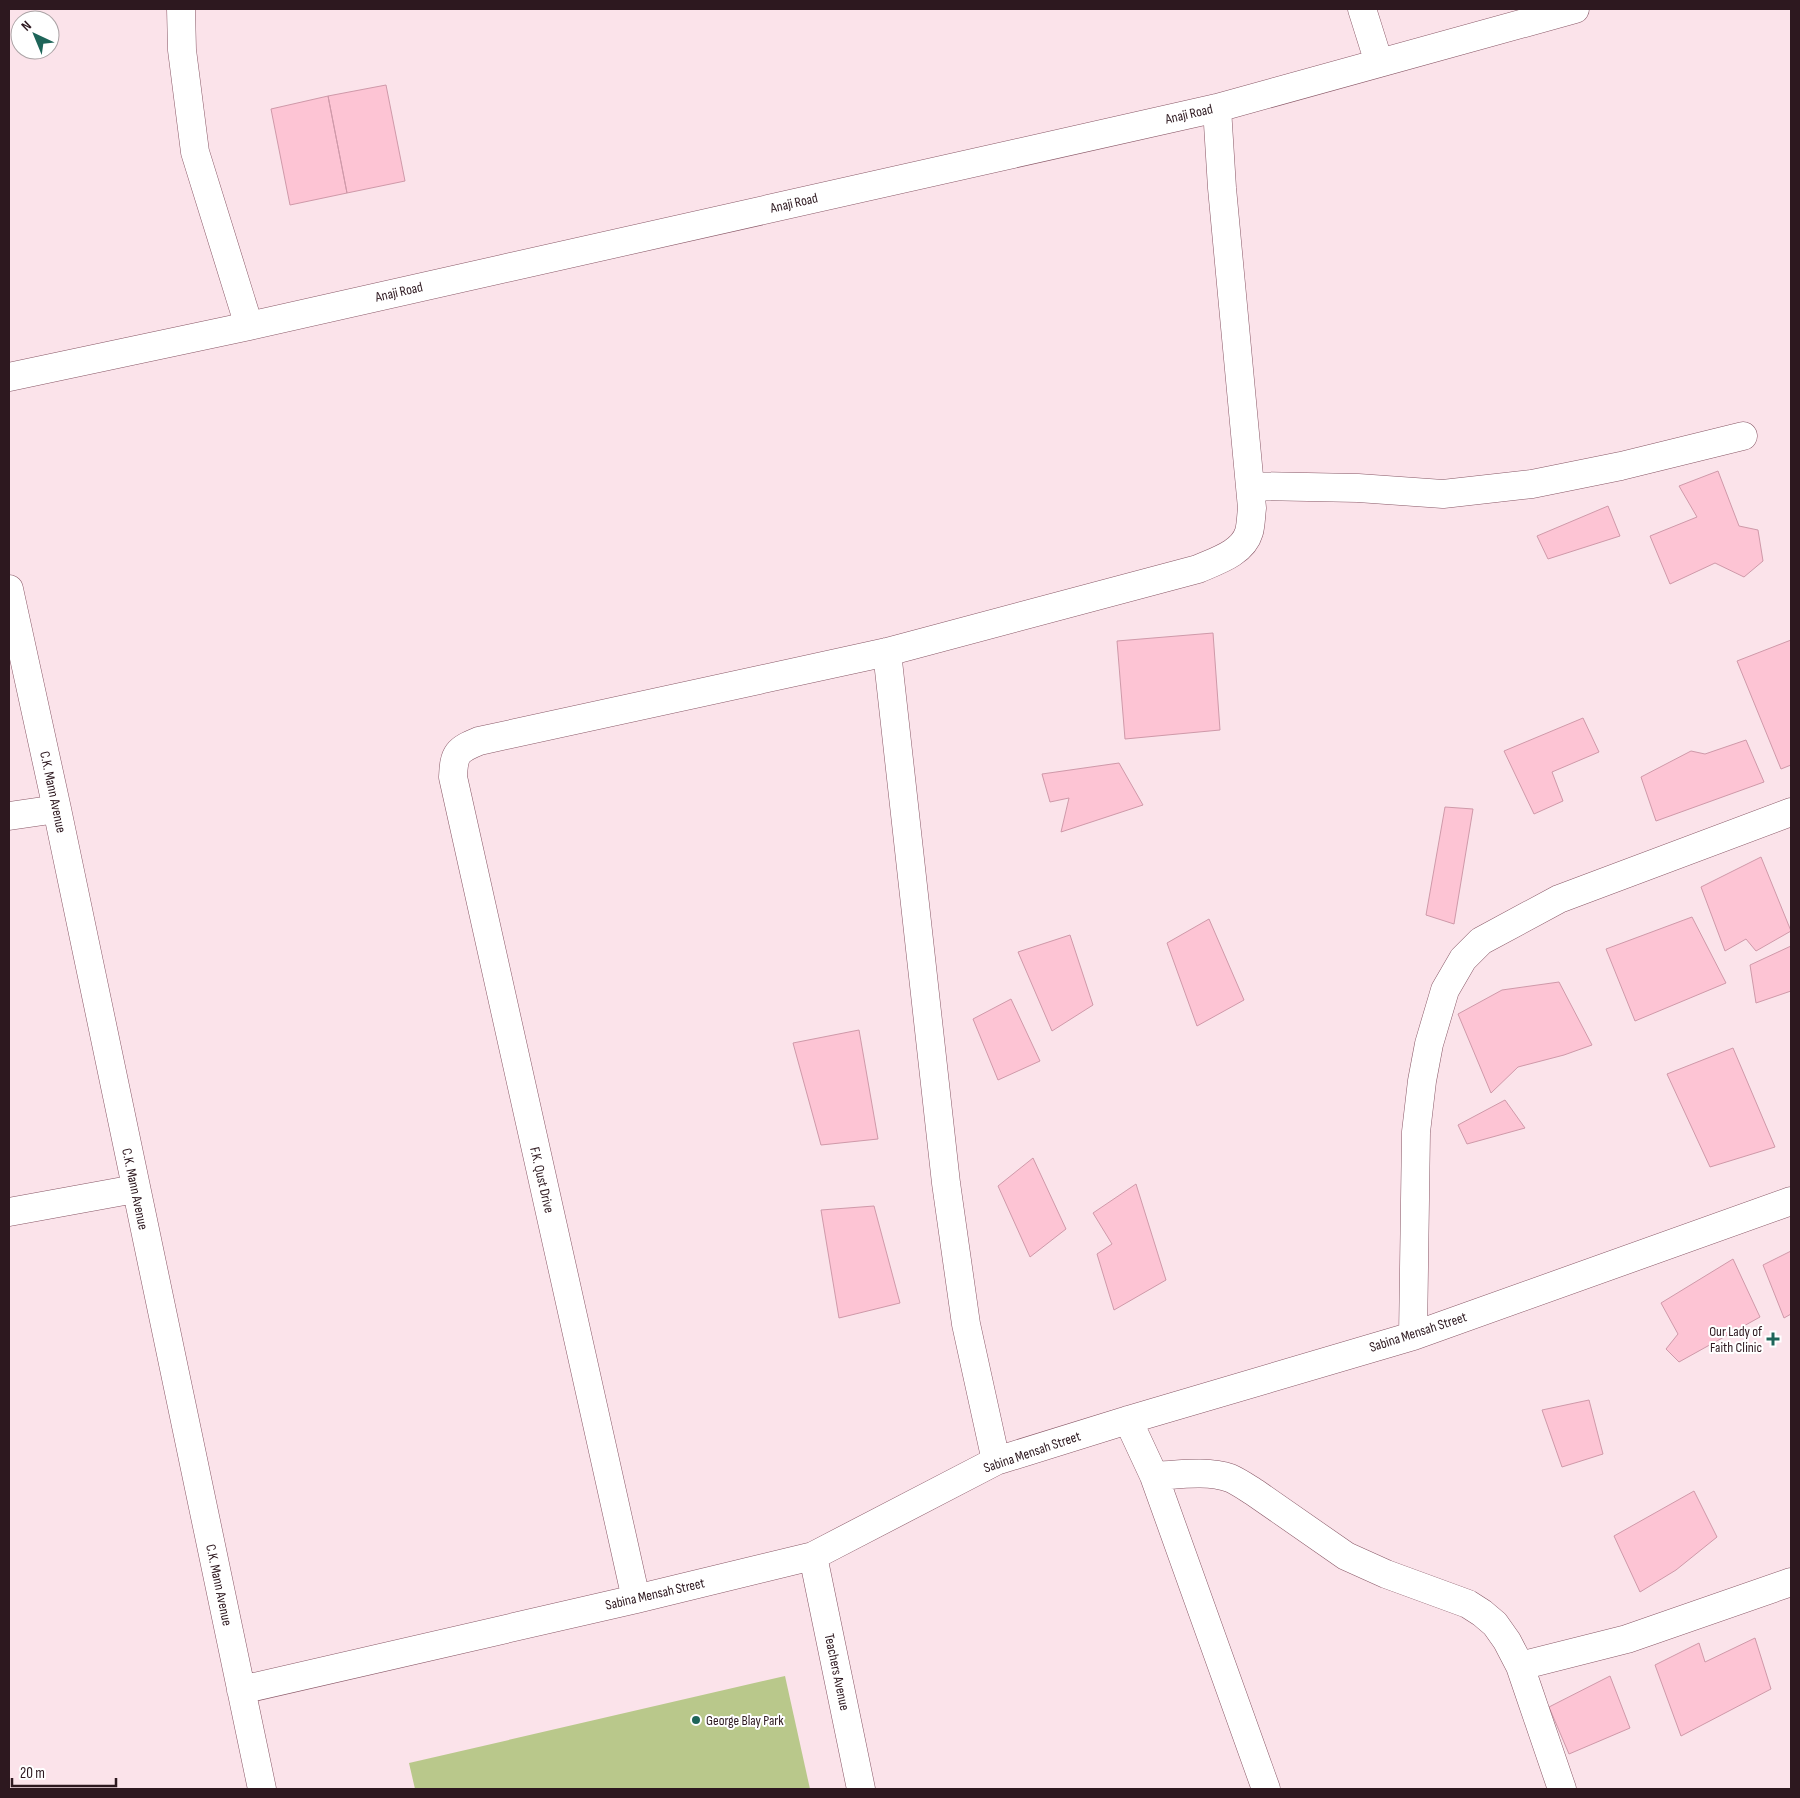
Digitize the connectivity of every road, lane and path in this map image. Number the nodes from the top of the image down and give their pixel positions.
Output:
1 (181, 9) edge
2 (1362, 9) edge
3 (1575, 9) edge
4 (1379, 63) junction
5 (1217, 108) junction
6 (249, 326) junction
7 (9, 377) edge
8 (1743, 436) dead end
9 (1251, 486) junction
10 (9, 588) edge
11 (887, 652) junction
12 (57, 810) junction
13 (1791, 812) edge
14 (9, 816) edge
15 (135, 1189) junction
16 (1791, 1201) edge
17 (9, 1212) edge
18 (1413, 1336) junction
19 (1128, 1420) junction
20 (996, 1461) junction
21 (1154, 1476) junction
22 (813, 1556) junction
23 (1791, 1582) edge
24 (636, 1599) junction
25 (1520, 1666) junction
26 (241, 1690) junction
27 (262, 1789) edge
28 (862, 1789) edge
29 (1266, 1789) edge
30 (1562, 1789) edge

1 - 6 street
2 - 4 street
3 - 4 street, Anaji Road
4 - 5 street, Anaji Road
5 - 6 street, Anaji Road
5 - 9 street
6 - 7 street, Anaji Road
8 - 9 street
9 - 11 street
10 - 12 street, C.K. Mann Avenue
11 - 20 street
11 - 24 street, F.K. Qust Drive
12 - 14 street
12 - 15 street, C.K. Mann Avenue
13 - 18 street
15 - 17 street
15 - 26 street, C.K. Mann Avenue
16 - 18 street, Sabina Mensah Street
18 - 19 street, Sabina Mensah Street
19 - 20 street, Sabina Mensah Street
19 - 21 street
20 - 22 street, Sabina Mensah Street
21 - 25 street
21 - 29 street
22 - 24 street, Sabina Mensah Street
22 - 28 street, Teachers Avenue
23 - 25 street
24 - 26 street, Sabina Mensah Street
25 - 30 street
26 - 27 street, C.K. Mann Avenue

